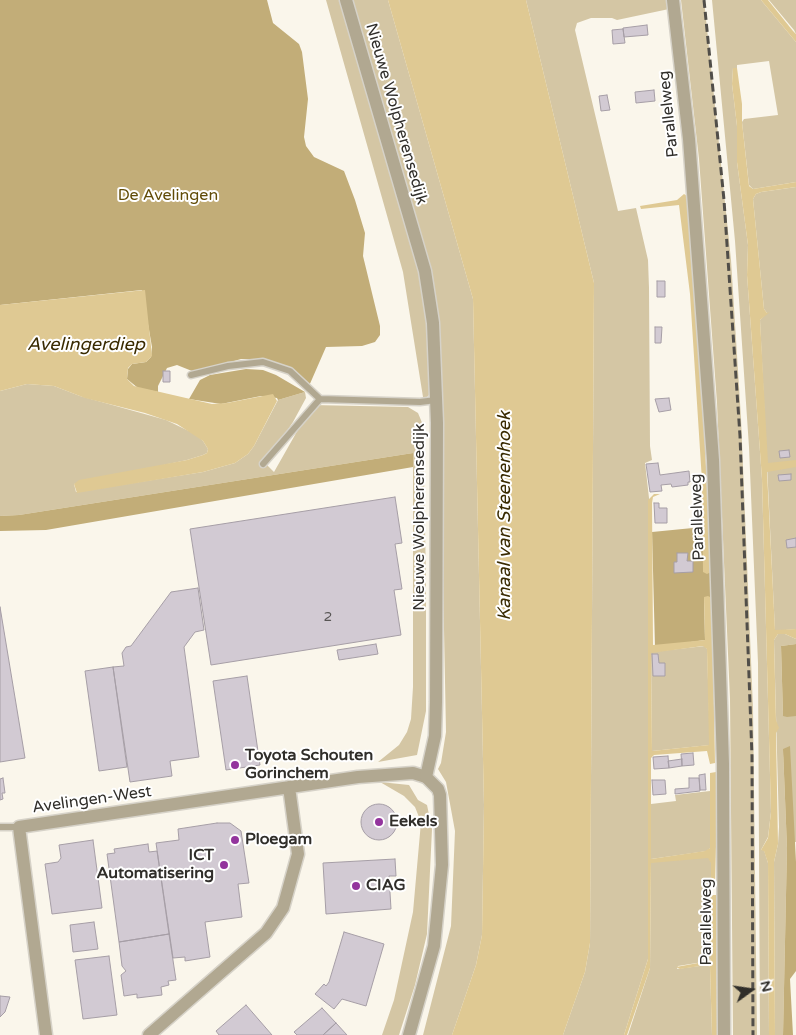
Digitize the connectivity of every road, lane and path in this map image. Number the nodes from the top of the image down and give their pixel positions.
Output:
1 (346, 0) edge
2 (673, 0) edge
3 (191, 375) dead end
4 (320, 399) junction
5 (436, 400) junction
6 (263, 464) dead end
7 (426, 777) junction
8 (289, 787) junction
9 (0, 827) edge
10 (19, 827) junction
11 (46, 1035) edge
12 (149, 1035) edge
13 (409, 1035) edge
14 (724, 1035) edge

1 - 5 street, Nieuwe Wolpherensedijk
2 - 14 street, Parallelweg
3 - 4 lane
4 - 5 lane
4 - 6 lane
5 - 7 street, Nieuwe Wolpherensedijk
7 - 8 street, Avelingen-West
7 - 13 street
8 - 10 street, Avelingen-West
8 - 12 street
9 - 10 lane
10 - 11 street, Avelingen-West

